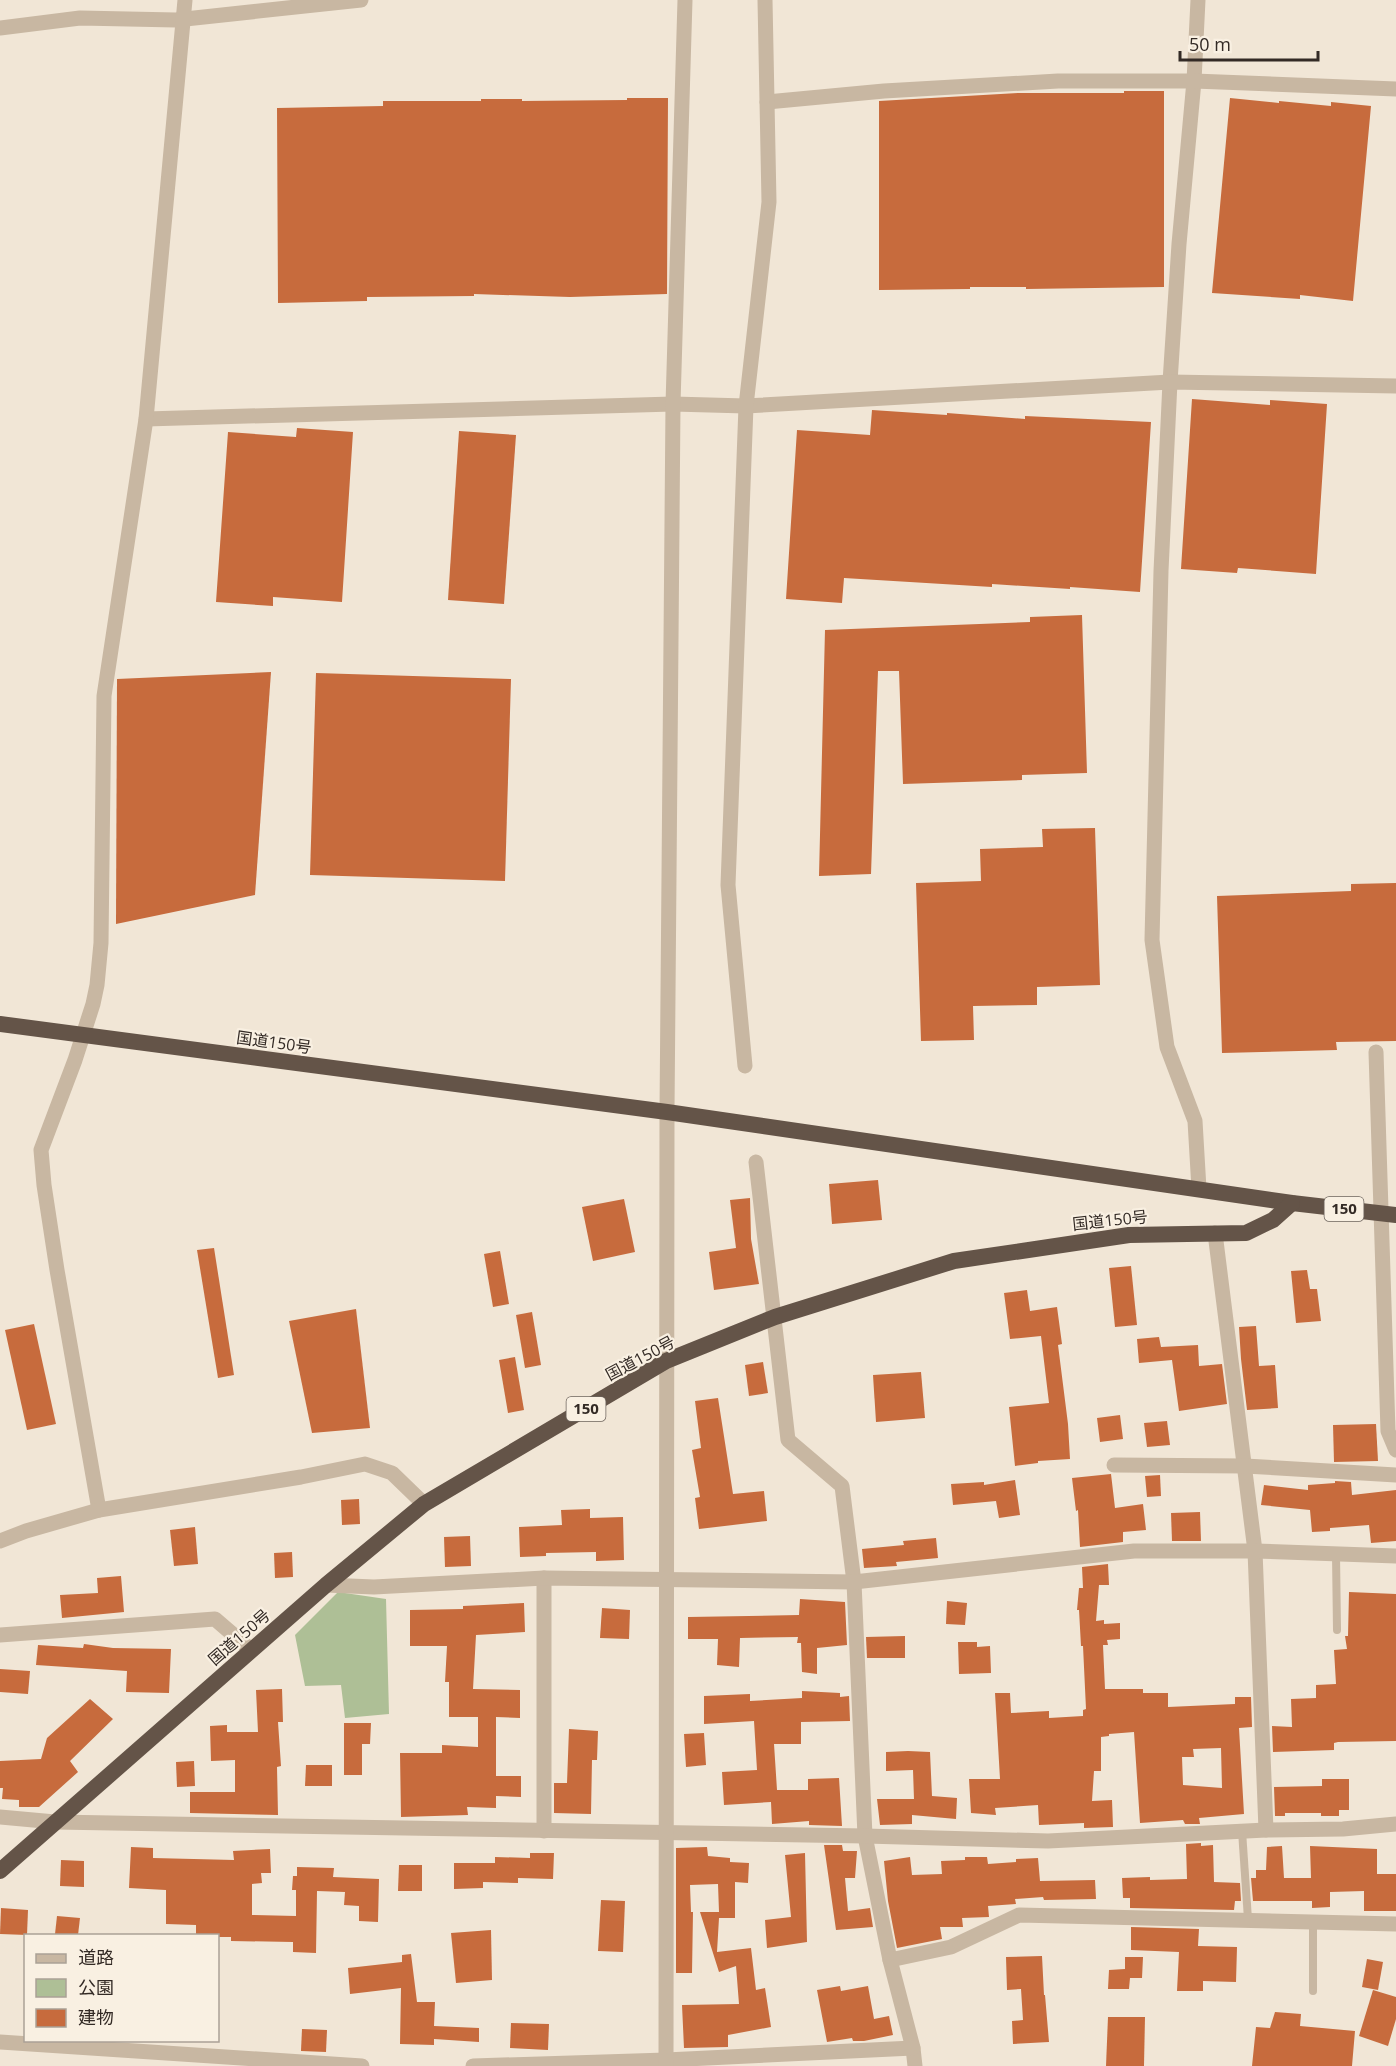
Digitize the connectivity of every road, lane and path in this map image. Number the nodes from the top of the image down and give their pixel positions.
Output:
1 (185, 0) edge
2 (361, 0) edge
3 (685, 0) edge
4 (765, 0) edge
5 (1198, 0) edge
6 (184, 19) junction
7 (0, 28) edge
8 (1194, 81) junction
9 (1396, 89) edge
10 (767, 102) junction
11 (1170, 382) junction
12 (1396, 386) edge
13 (673, 404) junction
14 (746, 406) junction
15 (146, 419) junction
16 (0, 1024) edge
17 (82, 1035) junction
18 (1376, 1052) dead end
19 (745, 1066) dead end
20 (667, 1112) junction
21 (756, 1162) dead end
22 (1199, 1190) junction
23 (1292, 1203) junction
24 (1389, 1214) edge
25 (1215, 1233) junction
26 (775, 1317) junction
27 (666, 1361) junction
28 (1396, 1450) edge
29 (1114, 1465) dead end
30 (1245, 1466) junction
31 (1396, 1474) edge
32 (424, 1504) junction
33 (99, 1510) junction
34 (0, 1541) edge
35 (1255, 1551) junction
36 (1336, 1554) junction
37 (1396, 1556) edge
38 (544, 1578) junction
39 (666, 1580) junction
40 (854, 1582) junction
41 (326, 1585) junction
42 (1337, 1630) dead end
43 (0, 1635) edge
44 (251, 1650) junction
45 (0, 1817) edge
46 (55, 1822) junction
47 (1396, 1824) edge
48 (1266, 1830) junction
49 (544, 1831) junction
50 (1242, 1832) junction
51 (666, 1833) junction
52 (865, 1836) junction
53 (0, 1871) edge
54 (1248, 1919) junction
55 (1313, 1921) junction
56 (1396, 1923) edge
57 (890, 1960) junction
58 (1313, 1991) dead end
59 (0, 2042) edge
60 (913, 2048) junction
61 (666, 2063) edge
62 (362, 2066) edge
63 (473, 2066) edge
64 (488, 2066) edge
65 (915, 2066) edge

1 - 6 street
2 - 6 street
3 - 13 street
4 - 10 street
5 - 8 street
6 - 7 street
6 - 15 street
8 - 9 street
8 - 10 street
8 - 11 street
10 - 14 street
11 - 12 street
11 - 14 street
11 - 22 street
13 - 14 street
13 - 15 street
13 - 20 street
14 - 19 street
15 - 17 street
16 - 17 highway, 国道150号 / 150
17 - 20 highway, 国道150号 / 150
17 - 33 street
18 - 24 street
20 - 22 highway, 国道150号 / 150
20 - 27 street
21 - 26 street
22 - 23 highway, 国道150号 / 150
23 - 24 highway, 国道150号 / 150
23 - 25 highway, 国道150号 / 150
24 - 28 street
25 - 26 highway, 国道150号 / 150
25 - 30 street
26 - 27 highway, 国道150号 / 150
26 - 40 street
27 - 32 highway, 国道150号 / 150
27 - 39 street
29 - 30 street
30 - 31 street
30 - 35 street
32 - 33 street
32 - 41 highway, 国道150号 / 150
33 - 34 street
35 - 36 street
35 - 40 street
35 - 48 street
36 - 37 street
36 - 42 lane
38 - 39 street
38 - 41 street
38 - 49 street
39 - 40 street
39 - 51 street
40 - 52 street
41 - 44 highway, 国道150号 / 150
43 - 44 street
44 - 46 highway, 国道150号 / 150
45 - 46 street
46 - 49 street
46 - 53 highway, 国道150号 / 150
47 - 48 street
48 - 50 street
49 - 51 street
50 - 52 street
50 - 54 lane
51 - 52 street
51 - 61 street
52 - 57 street
54 - 55 street
54 - 57 street
55 - 56 street
55 - 58 lane
57 - 60 street
59 - 62 street
60 - 61 street
60 - 65 street
61 - 64 street
63 - 64 street

